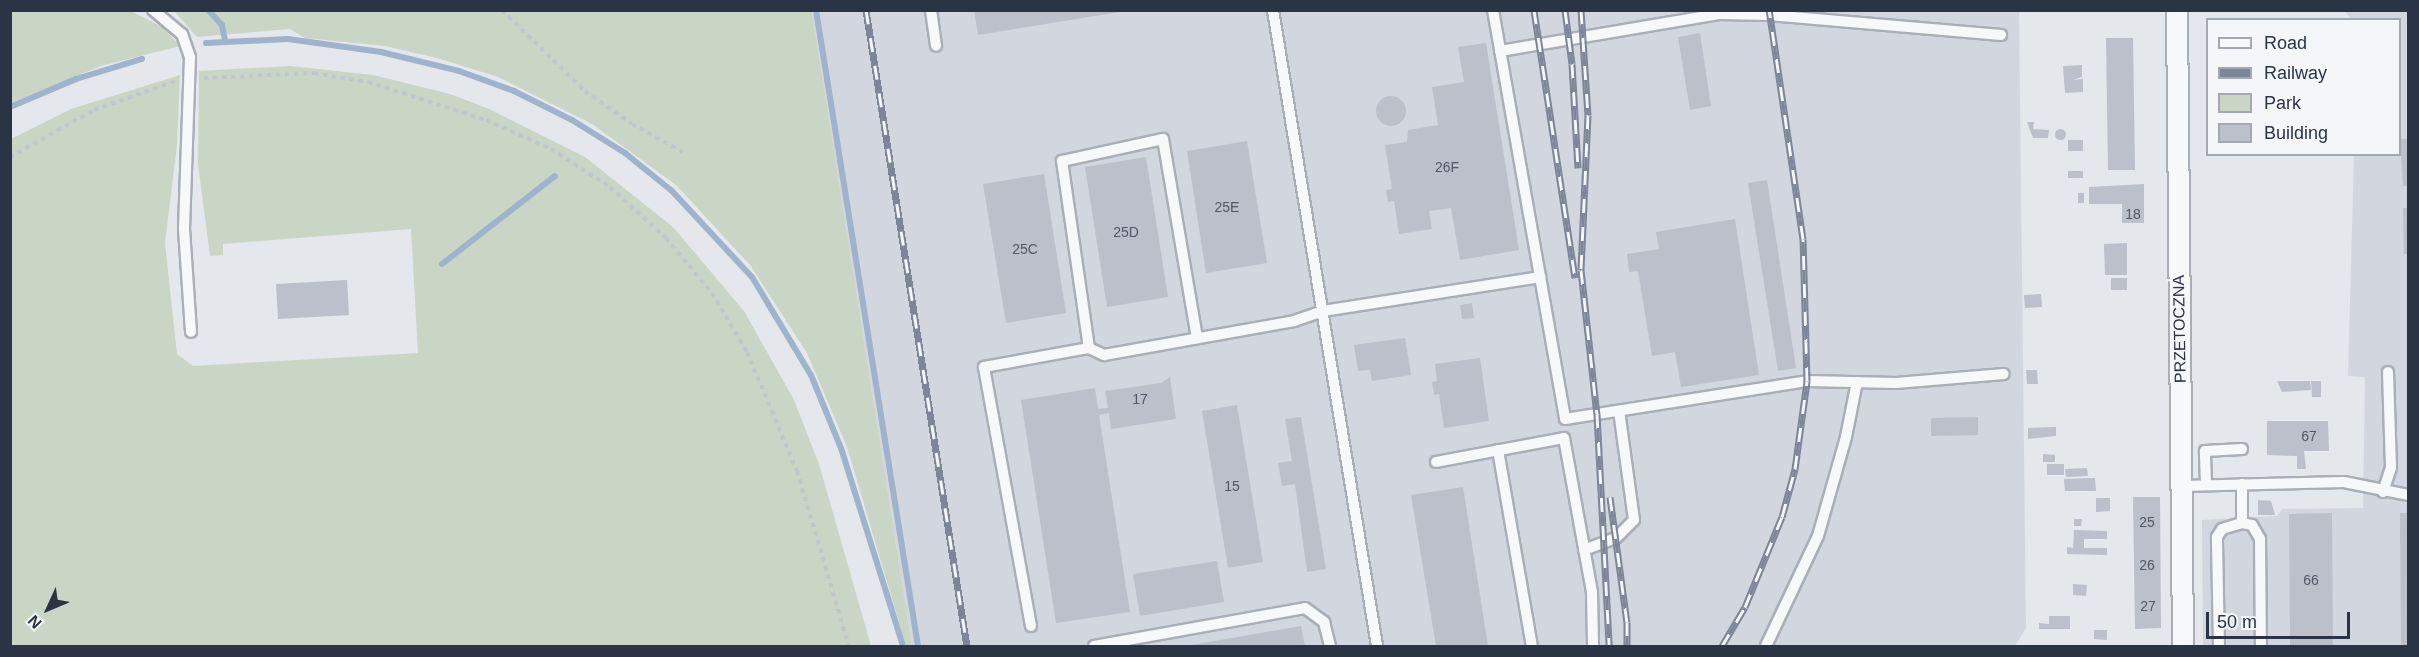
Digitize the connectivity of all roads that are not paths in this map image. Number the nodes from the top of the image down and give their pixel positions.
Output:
1 (153, 10) edge
2 (931, 10) edge
3 (1273, 10) edge
4 (1493, 10) edge
5 (2177, 10) edge
6 (2001, 34) dead end
7 (936, 45) dead end
8 (1500, 51) junction
9 (1540, 277) junction
10 (1323, 311) junction
11 (191, 332) dead end
12 (1197, 338) junction
13 (1089, 348) junction
14 (2388, 372) dead end
15 (2004, 375) dead end
16 (1857, 382) junction
17 (1619, 411) junction
18 (2242, 449) dead end
19 (1498, 450) junction
20 (1436, 462) dead end
21 (2206, 484) junction
22 (2242, 484) junction
23 (2182, 486) junction
24 (2383, 492) junction
25 (2409, 495) edge
26 (2242, 523) junction
27 (1584, 550) junction
28 (1031, 626) dead end
29 (1094, 646) edge
30 (1330, 646) edge
31 (1377, 646) edge
32 (1532, 646) edge
33 (1593, 646) edge
34 (1766, 646) edge
35 (2183, 646) edge
36 (2219, 646) edge
37 (2261, 646) edge

1 - 11 lane
2 - 7 lane
3 - 10 lane
4 - 8 lane
5 - 23 street, PRZETOCZNA
6 - 8 lane
8 - 9 lane
9 - 10 lane
9 - 17 lane
10 - 12 lane
10 - 31 lane
12 - 13 lane
12 - 13 lane
13 - 28 lane
14 - 24 lane
15 - 16 lane
16 - 17 lane
16 - 34 lane
17 - 27 lane
18 - 21 lane
19 - 20 lane
19 - 27 lane
19 - 32 lane
21 - 22 lane
21 - 23 lane
22 - 24 lane
22 - 26 lane
23 - 35 street, PRZETOCZNA
24 - 25 lane
26 - 36 lane
26 - 37 lane
27 - 33 lane
29 - 30 lane

